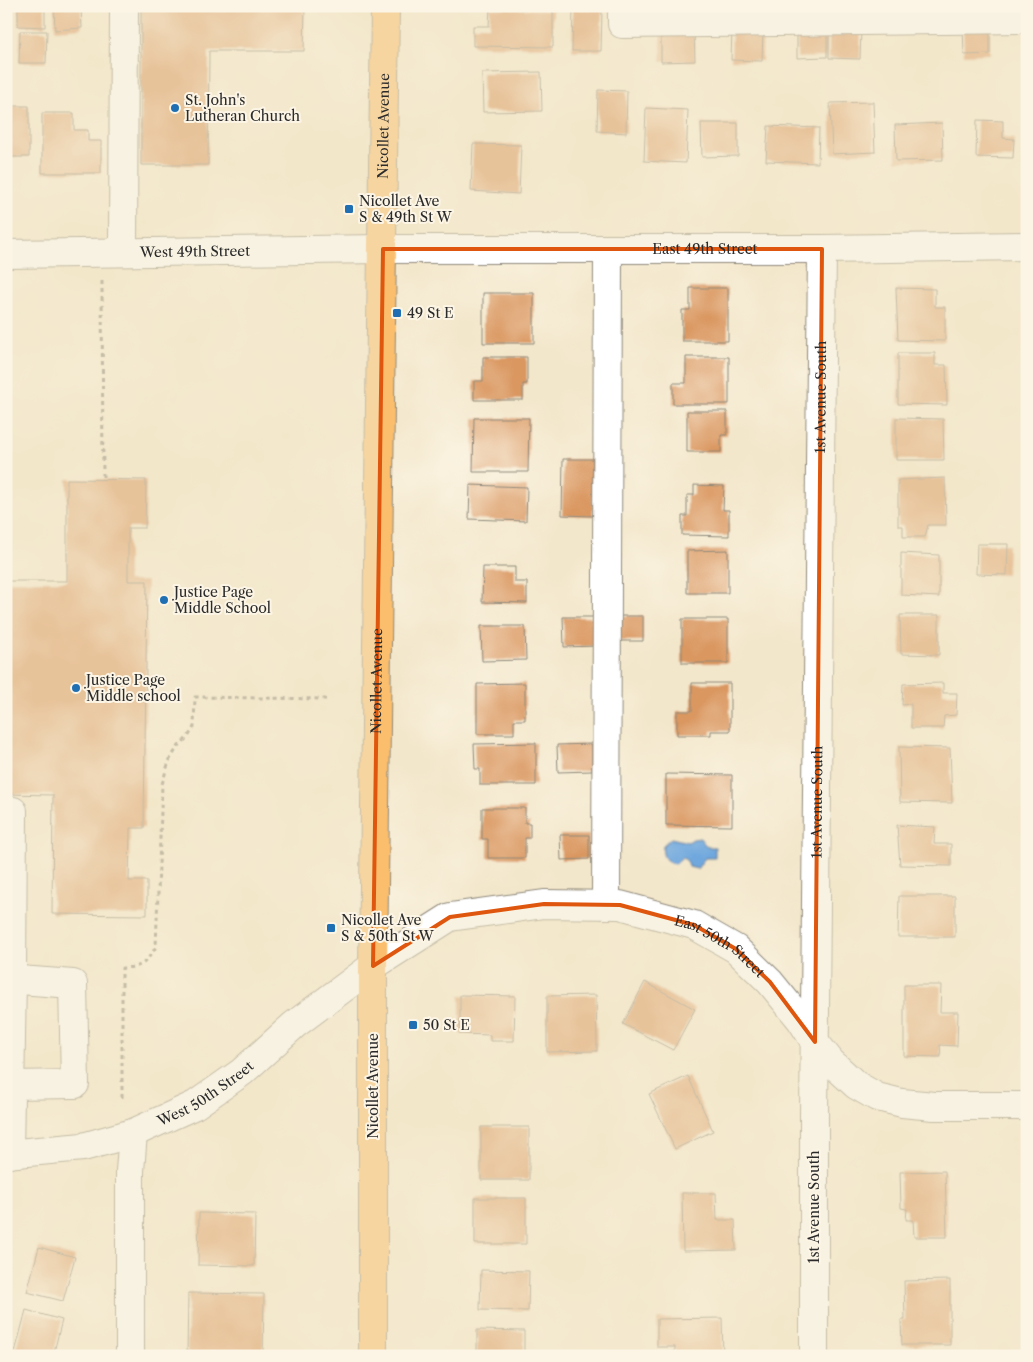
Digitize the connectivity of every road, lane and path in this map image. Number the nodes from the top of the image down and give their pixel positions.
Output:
1 (124, 6) edge
2 (385, 6) edge
3 (622, 6) edge
4 (1027, 19) edge
5 (1027, 246) edge
6 (383, 249) junction
7 (608, 249) junction
8 (822, 249) junction
9 (123, 252) junction
10 (6, 254) edge
11 (102, 280) dead end
12 (103, 480) dead end
13 (326, 699) dead end
14 (6, 811) edge
15 (606, 904) junction
16 (9, 907) edge
17 (373, 966) junction
18 (9, 979) edge
19 (815, 1042) junction
20 (9, 1071) edge
21 (122, 1098) dead end
22 (1027, 1106) edge
23 (133, 1133) junction
24 (8, 1154) edge
25 (130, 1356) edge
26 (373, 1356) edge
27 (814, 1356) edge

1 - 9 street
2 - 6 main road, Nicollet Avenue
3 - 4 street
5 - 8 street, East 49th Street
6 - 7 street, East 49th Street
6 - 9 street, West 49th Street
6 - 17 main road, Nicollet Avenue
7 - 8 street, East 49th Street
7 - 15 street
8 - 19 street, 1st Avenue South
9 - 10 street, West 49th Street
11 - 12 path
13 - 21 path
14 - 16 street
15 - 17 street, East 50th Street
15 - 19 street, East 50th Street
16 - 18 street
17 - 23 street, West 50th Street
17 - 26 main road, Nicollet Avenue
18 - 20 street
18 - 20 street
19 - 22 street, East 50th Street
19 - 27 street, 1st Avenue South
20 - 24 street
23 - 24 street, West 50th Street
23 - 25 street

